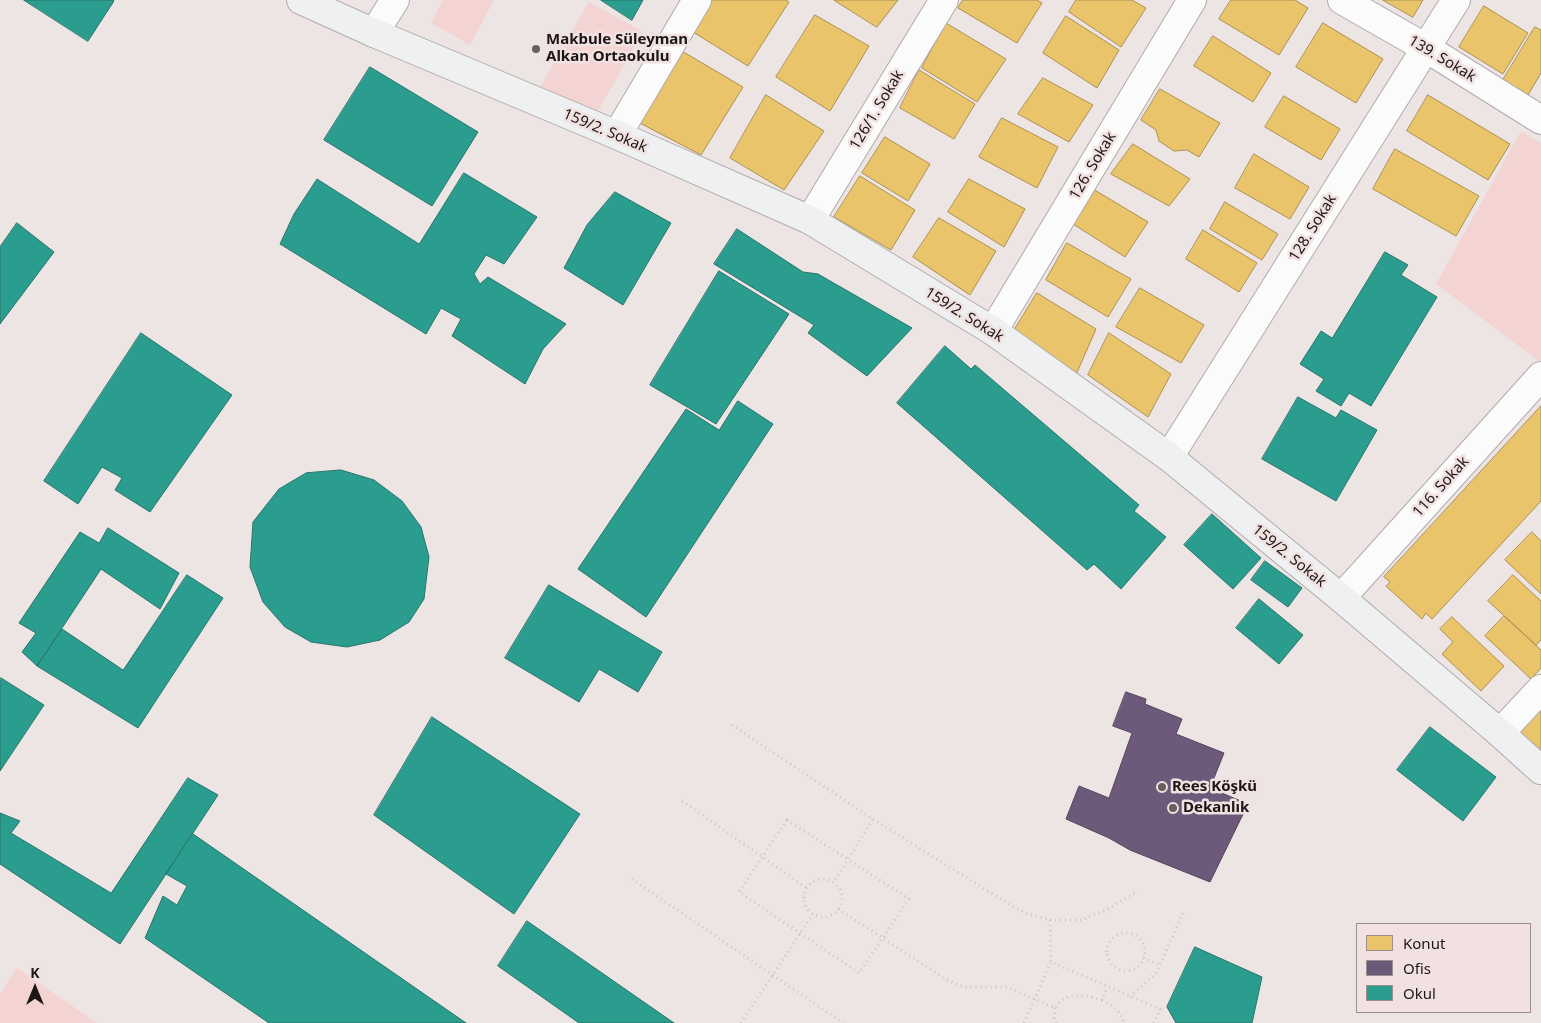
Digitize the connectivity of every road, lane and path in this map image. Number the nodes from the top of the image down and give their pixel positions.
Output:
1 (301, 0) edge
2 (394, 0) edge
3 (697, 0) edge
4 (944, 0) edge
5 (1192, 0) edge
6 (1342, 0) edge
7 (1456, 0) edge
8 (374, 33) junction
9 (1426, 48) junction
10 (1541, 120) edge
11 (617, 135) junction
12 (810, 220) junction
13 (993, 331) junction
14 (1541, 376) edge
15 (1169, 457) junction
16 (1341, 598) junction
17 (1541, 689) edge
18 (732, 725) dead end
19 (1500, 733) junction
20 (1541, 770) edge
21 (682, 801) dead end
22 (873, 819) junction
23 (763, 857) junction
24 (848, 860) junction
25 (632, 879) dead end
26 (834, 882) junction
27 (807, 888) junction
28 (1138, 892) dead end
29 (838, 909) junction
30 (1183, 913) dead end
31 (813, 914) junction
32 (1050, 920) junction
33 (800, 934) junction
34 (882, 938) junction
35 (1143, 958) junction
36 (1051, 962) junction
37 (1160, 965) junction
38 (771, 975) junction
39 (1107, 987) junction
40 (1130, 997) junction
41 (1034, 999) junction
42 (1102, 1000) junction
43 (1055, 1008) junction
44 (740, 1023) edge
45 (843, 1023) edge
46 (1024, 1023) edge
47 (1056, 1023) edge
48 (1124, 1023) edge
49 (1154, 1023) edge

1 - 8 street, 159/2. Sokak
2 - 8 street
3 - 11 street
4 - 12 street, 126/1. Sokak
5 - 13 street, 126. Sokak
6 - 9 street, 139. Sokak
7 - 9 street, 128. Sokak
8 - 11 street, 159/2. Sokak
9 - 10 street, 139. Sokak
9 - 15 street, 128. Sokak
11 - 12 street, 159/2. Sokak
12 - 13 street, 159/2. Sokak
13 - 15 street, 159/2. Sokak
14 - 16 street, 116. Sokak
15 - 16 street, 159/2. Sokak
16 - 19 street, 159/2. Sokak
17 - 19 street
18 - 22 path
19 - 20 street, 159/2. Sokak
21 - 23 path
22 - 24 path
22 - 32 path
23 - 24 path
23 - 27 path
23 - 33 path
24 - 26 path
24 - 34 path
25 - 38 path
26 - 27 path
26 - 29 path
27 - 31 path
28 - 32 path
29 - 31 path
29 - 34 path
30 - 37 path
31 - 33 path
32 - 36 path
33 - 34 path
33 - 38 path
34 - 41 path
35 - 35 path
35 - 37 path
36 - 39 path
36 - 41 path
37 - 40 path
38 - 44 path
38 - 45 path
39 - 40 path
39 - 42 path
40 - 49 path
41 - 43 path
41 - 46 path
42 - 43 path
42 - 48 path
43 - 47 path

